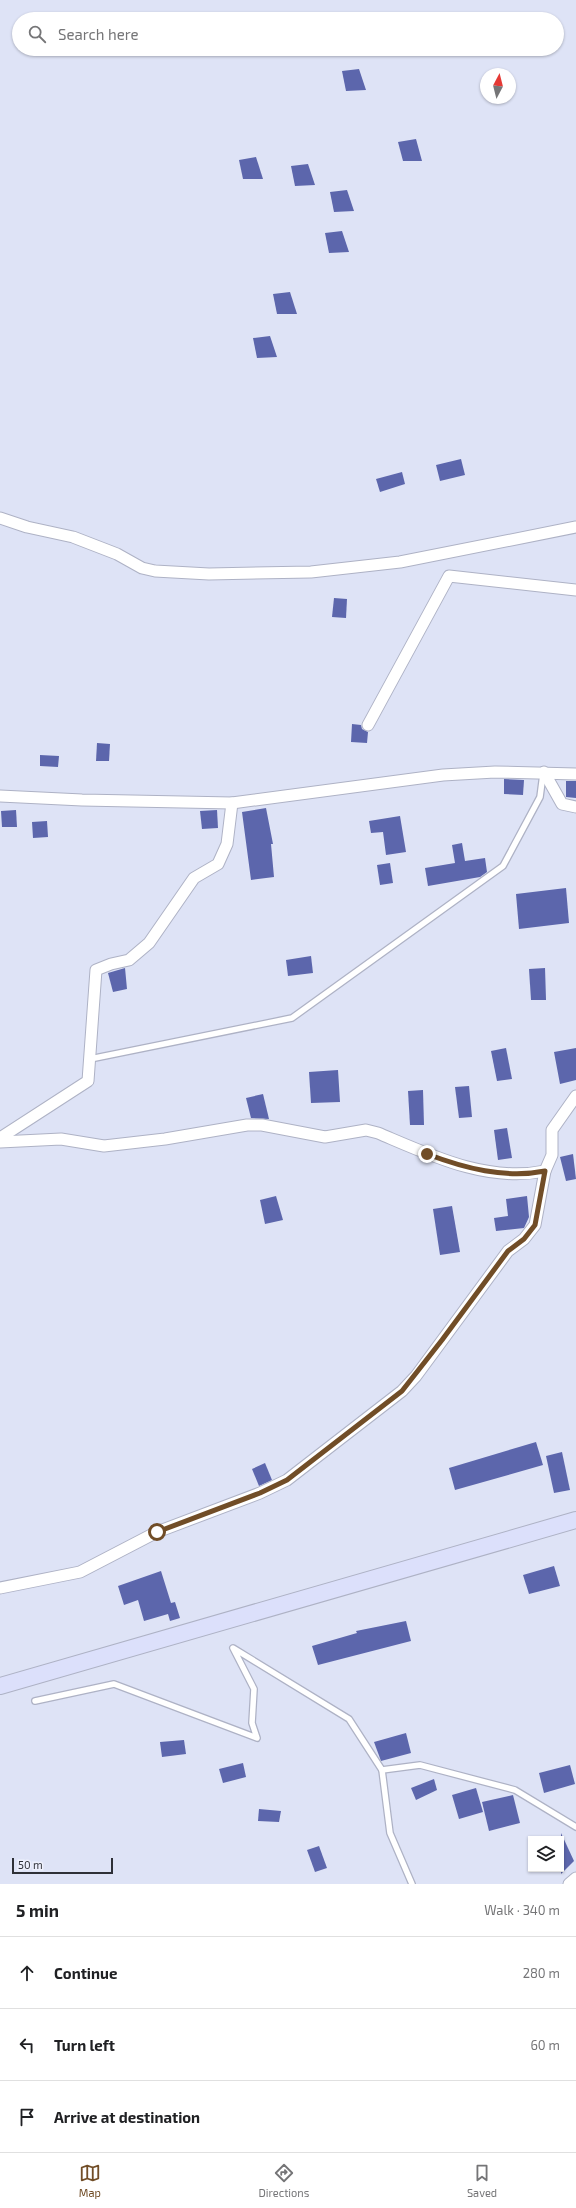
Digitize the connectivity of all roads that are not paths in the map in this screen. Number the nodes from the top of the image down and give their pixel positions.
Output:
1 (0, 518) edge
2 (576, 527) edge
3 (576, 590) edge
4 (368, 725) dead end
5 (544, 772) junction
6 (576, 774) edge
7 (0, 796) edge
8 (232, 803) junction
9 (576, 806) edge
10 (90, 1059) junction
11 (576, 1096) edge
12 (0, 1138) edge
13 (0, 1142) edge
14 (545, 1171) junction
15 (576, 1520) edge
16 (0, 1588) edge
17 (0, 1686) edge
18 (35, 1701) dead end
19 (382, 1770) junction
20 (576, 1827) edge
21 (576, 1878) edge
22 (412, 1884) edge
23 (569, 1884) edge

1 - 2 street
3 - 4 street
5 - 6 street
5 - 8 street
5 - 9 street
5 - 10 lane
7 - 8 street
8 - 10 street
10 - 12 street
11 - 14 street
13 - 14 street
14 - 16 street
15 - 17 street
18 - 19 lane
19 - 20 lane
19 - 22 lane
21 - 23 street

